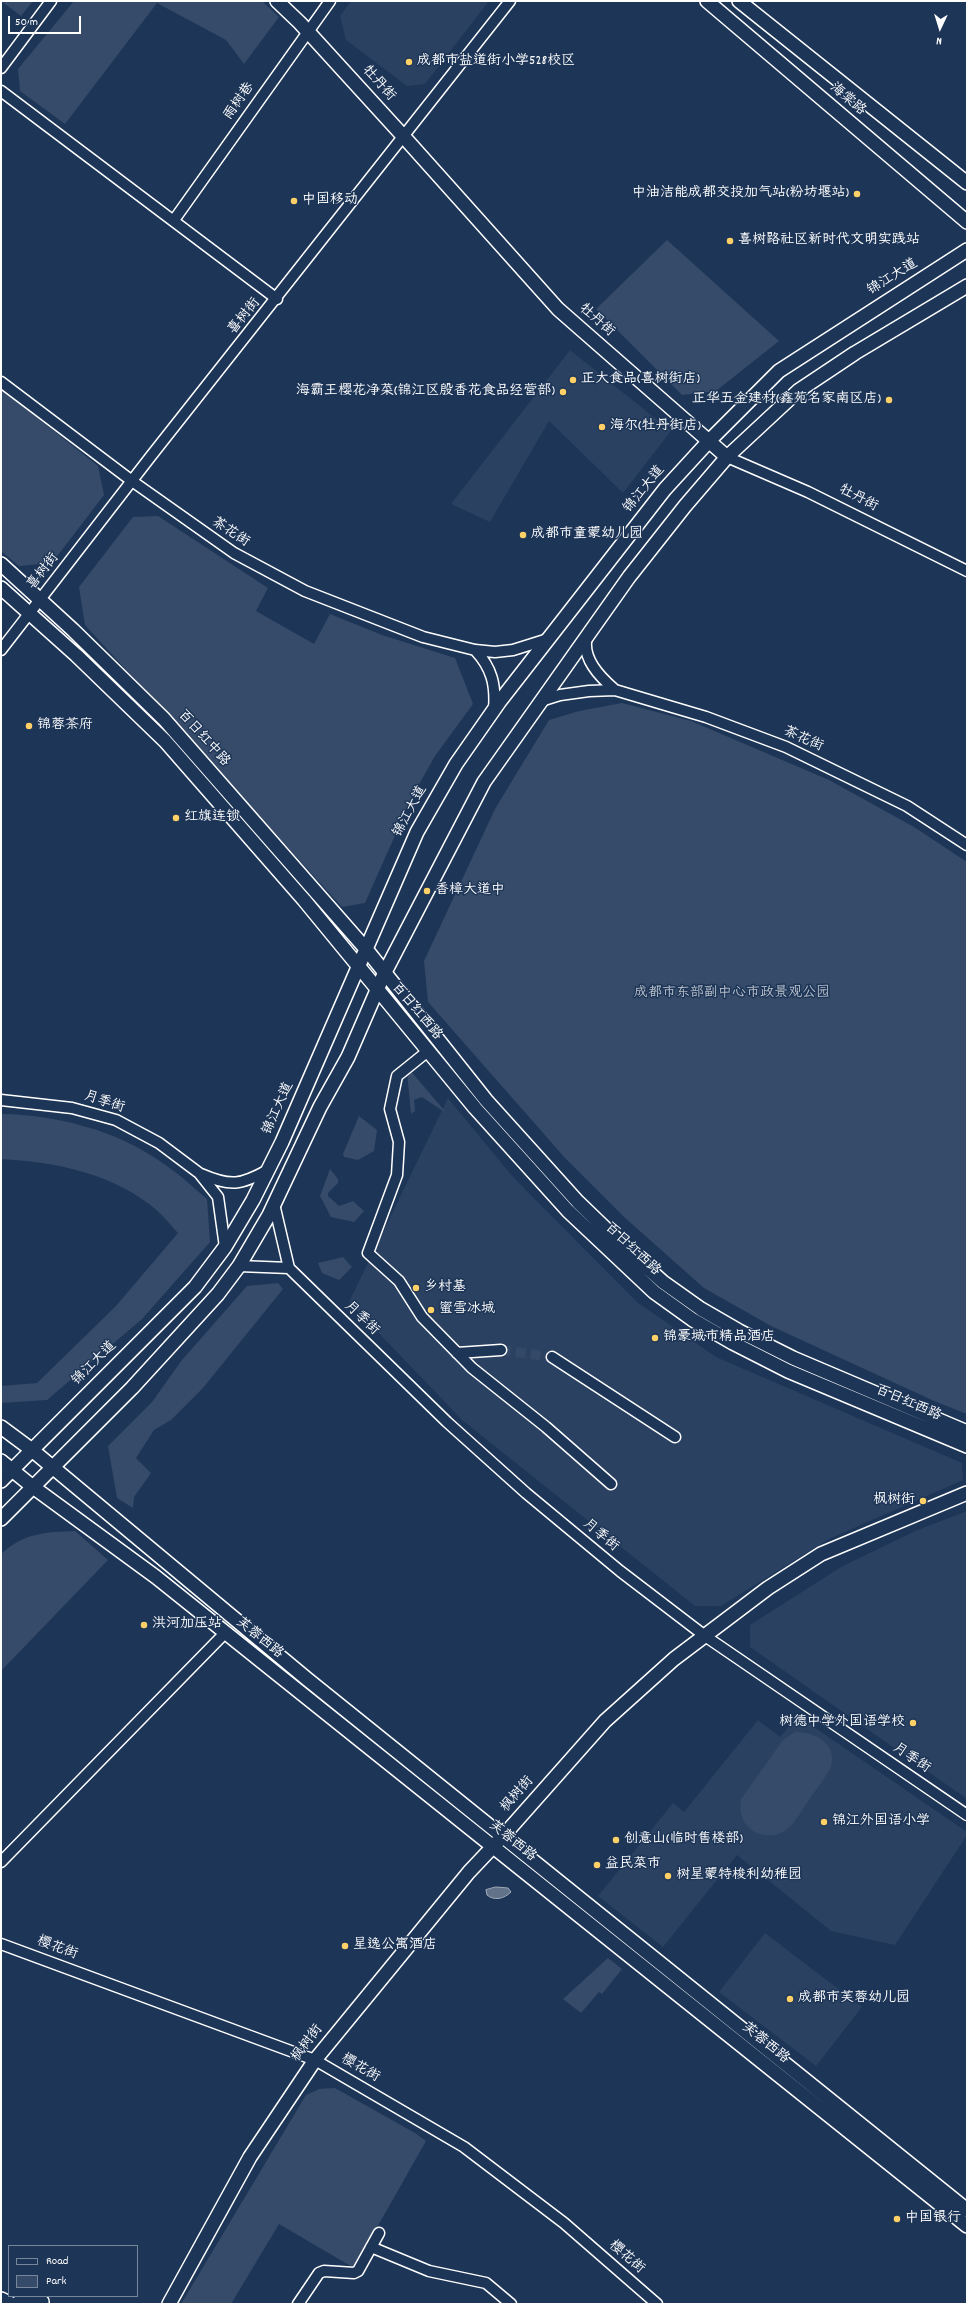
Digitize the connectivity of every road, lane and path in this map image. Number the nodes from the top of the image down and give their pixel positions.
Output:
1 (51, 1) edge
2 (277, 1) edge
3 (330, 1) edge
4 (510, 1) edge
5 (707, 1) edge
6 (739, 1) edge
7 (307, 31) junction
8 (1, 68) edge
9 (1, 91) edge
10 (404, 137) junction
11 (967, 184) edge
12 (174, 220) junction
13 (967, 222) edge
14 (967, 250) edge
15 (967, 286) edge
16 (277, 299) junction
17 (1, 382) edge
18 (709, 441) junction
19 (727, 457) junction
20 (132, 481) junction
21 (1, 564) edge
22 (967, 571) edge
23 (1, 588) edge
24 (40, 600) junction
25 (30, 613) junction
26 (588, 633) junction
27 (548, 639) junction
28 (1, 650) edge
29 (475, 650) junction
30 (614, 690) junction
31 (494, 710) junction
32 (534, 710) junction
33 (967, 845) edge
34 (366, 950) junction
35 (358, 968) junction
36 (384, 974) junction
37 (378, 990) junction
38 (428, 1051) junction
39 (1, 1100) edge
40 (268, 1170) junction
41 (200, 1173) junction
42 (274, 1204) junction
43 (225, 1247) junction
44 (239, 1266) junction
45 (289, 1268) junction
46 (501, 1350) tunnel mouth
47 (457, 1353) junction
48 (552, 1357) tunnel mouth
49 (1, 1427) edge
50 (967, 1432) edge
51 (675, 1437) dead end
52 (967, 1446) edge
53 (32, 1450) junction
54 (1, 1461) edge
55 (53, 1468) junction
56 (12, 1470) junction
57 (1, 1481) edge
58 (611, 1484) dead end
59 (34, 1487) junction
60 (967, 1493) edge
61 (1, 1519) edge
62 (225, 1633) junction
63 (705, 1636) junction
64 (967, 1815) edge
65 (504, 1835) junction
66 (493, 1847) junction
67 (1, 1862) edge
68 (1, 1944) edge
69 (315, 2060) junction
70 (967, 2210) edge
71 (967, 2226) edge
72 (379, 2233) dead end
73 (371, 2247) junction
74 (1, 2300) edge
75 (44, 2303) edge
76 (9, 2304) edge
77 (18, 2304) edge
78 (169, 2304) edge
79 (298, 2304) edge
80 (511, 2304) edge
81 (657, 2304) edge

1 - 8 street
2 - 7 main road, 牡丹街
3 - 7 street, 雨树巷
4 - 10 street, 喜树街
5 - 13 main road, 海棠路
6 - 11 main road, 海棠路
7 - 10 main road, 牡丹街
7 - 12 street, 雨树巷
9 - 12 street
10 - 16 street, 喜树街
10 - 18 main road, 牡丹街
12 - 16 street
14 - 18 main road, 锦江大道
15 - 19 main road
16 - 20 street, 喜树街
17 - 20 street, 茶花街
18 - 19 main road, 牡丹街
18 - 27 main road, 锦江大道
19 - 22 street, 牡丹街
19 - 26 main road
20 - 24 street, 喜树街
20 - 29 street, 茶花街
21 - 24 main road, 百日红中路
23 - 25 main road
24 - 25 street, 喜树街
24 - 34 main road, 百日红中路
25 - 28 street, 喜树街
25 - 35 main road
26 - 30 street, 茶花街
26 - 32 main road
27 - 29 street, 茶花街
27 - 31 main road, 锦江大道
29 - 31 street
30 - 32 street, 茶花街
30 - 33 street, 茶花街
31 - 34 main road, 锦江大道
32 - 36 main road
34 - 35 main road, 锦江大道
34 - 36 main road, 百日红西路
35 - 37 main road, 百日红西路
35 - 40 main road, 锦江大道
36 - 37 main road
36 - 50 main road, 百日红西路
37 - 38 main road, 百日红西路
37 - 42 main road
38 - 47 street
38 - 52 main road, 百日红西路
39 - 41 street, 月季街
40 - 41 street
40 - 43 main road, 锦江大道
41 - 43 street, 月季街
42 - 44 main road
42 - 45 street
43 - 53 main road, 锦江大道
44 - 45 street
44 - 55 main road
45 - 63 street, 月季街
46 - 47 street
47 - 58 street
48 - 51 street
49 - 53 main road, 芙蓉西路
53 - 55 main road, 芙蓉西路
53 - 56 main road, 锦江大道
54 - 56 main road, 芙蓉西路
55 - 59 main road
55 - 65 main road, 芙蓉西路
56 - 57 main road, 锦江大道
56 - 59 main road, 芙蓉西路
59 - 61 main road
59 - 62 main road, 芙蓉西路
60 - 63 main road, 枫树街
62 - 66 main road, 芙蓉西路
62 - 67 street
63 - 64 street, 月季街
63 - 65 main road, 枫树街
65 - 66 main road, 枫树街
65 - 70 main road, 芙蓉西路
66 - 69 main road, 枫树街
66 - 71 main road, 芙蓉西路
68 - 69 street, 樱花街
69 - 78 main road, 枫树街
69 - 81 street, 樱花街
72 - 73 street
73 - 79 street
73 - 80 street
74 - 76 main road
75 - 77 main road

